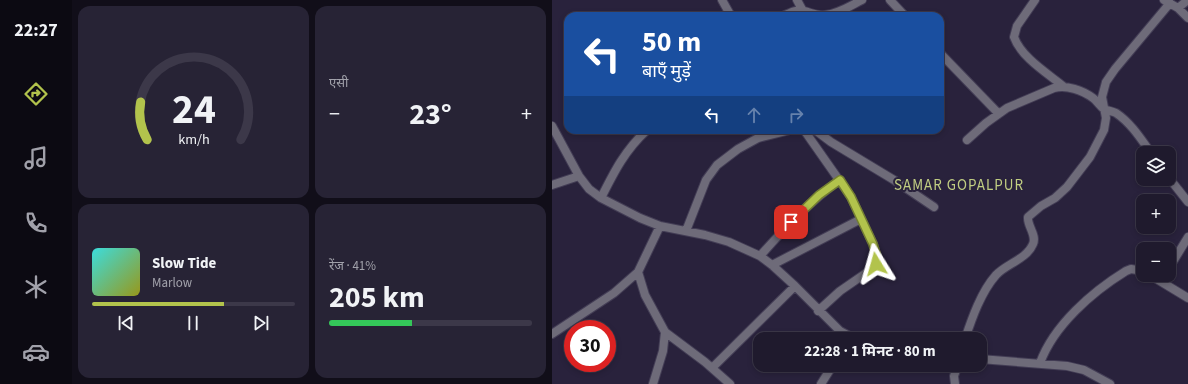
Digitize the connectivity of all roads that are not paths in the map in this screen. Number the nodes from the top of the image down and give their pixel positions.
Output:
1 (722, 0) edge
2 (797, 0) edge
3 (862, 0) edge
4 (890, 0) edge
5 (1035, 0) edge
6 (1188, 0) edge
7 (1167, 2) edge
8 (1178, 8) junction
9 (729, 12) edge
10 (803, 12) edge
11 (838, 12) edge
12 (901, 12) edge
13 (1188, 18) edge
14 (944, 57) edge
15 (1062, 86) junction
16 (1105, 109) junction
17 (998, 113) junction
18 (552, 126) edge
19 (644, 134) edge
20 (774, 134) edge
21 (807, 134) edge
22 (820, 134) edge
23 (967, 140) dead end
24 (1146, 146) edge
25 (579, 176) junction
26 (840, 180) junction
27 (552, 185) edge
28 (1175, 186) edge
29 (601, 198) junction
30 (1188, 202) edge
31 (934, 207) dead end
32 (862, 219) junction
33 (660, 226) junction
34 (686, 231) junction
35 (1187, 241) edge
36 (760, 256) junction
37 (1176, 256) edge
38 (772, 265) junction
39 (1136, 270) edge
40 (638, 272) junction
41 (1164, 282) edge
42 (795, 286) junction
43 (1188, 298) edge
44 (818, 310) junction
45 (665, 332) junction
46 (842, 332) edge
47 (968, 332) edge
48 (552, 334) edge
49 (987, 359) edge
50 (1040, 363) junction
51 (712, 368) junction
52 (829, 372) edge
53 (955, 372) edge
54 (652, 384) edge
55 (730, 384) edge
56 (821, 384) edge
57 (955, 384) edge
58 (1110, 384) edge

1 - 9 street
2 - 10 street
3 - 11 street
4 - 12 street
5 - 15 street
6 - 8 street
7 - 8 street
7 - 16 street
8 - 13 street
14 - 17 street
15 - 16 street
15 - 17 street
16 - 24 street
16 - 47 street
17 - 23 street
18 - 25 street
19 - 29 street
20 - 34 street
21 - 26 street
22 - 31 street
25 - 27 street
25 - 29 street
26 - 32 street
26 - 36 street
28 - 30 street
29 - 33 street
32 - 38 street
32 - 44 street
33 - 34 street
33 - 40 street
34 - 36 street
35 - 37 street
36 - 38 street
38 - 42 street
39 - 50 street
40 - 45 street
40 - 48 street
41 - 43 street
42 - 44 street
42 - 51 street
44 - 46 street
45 - 51 street
45 - 54 street
49 - 50 street
50 - 58 street
51 - 55 street
52 - 56 street
53 - 57 street

